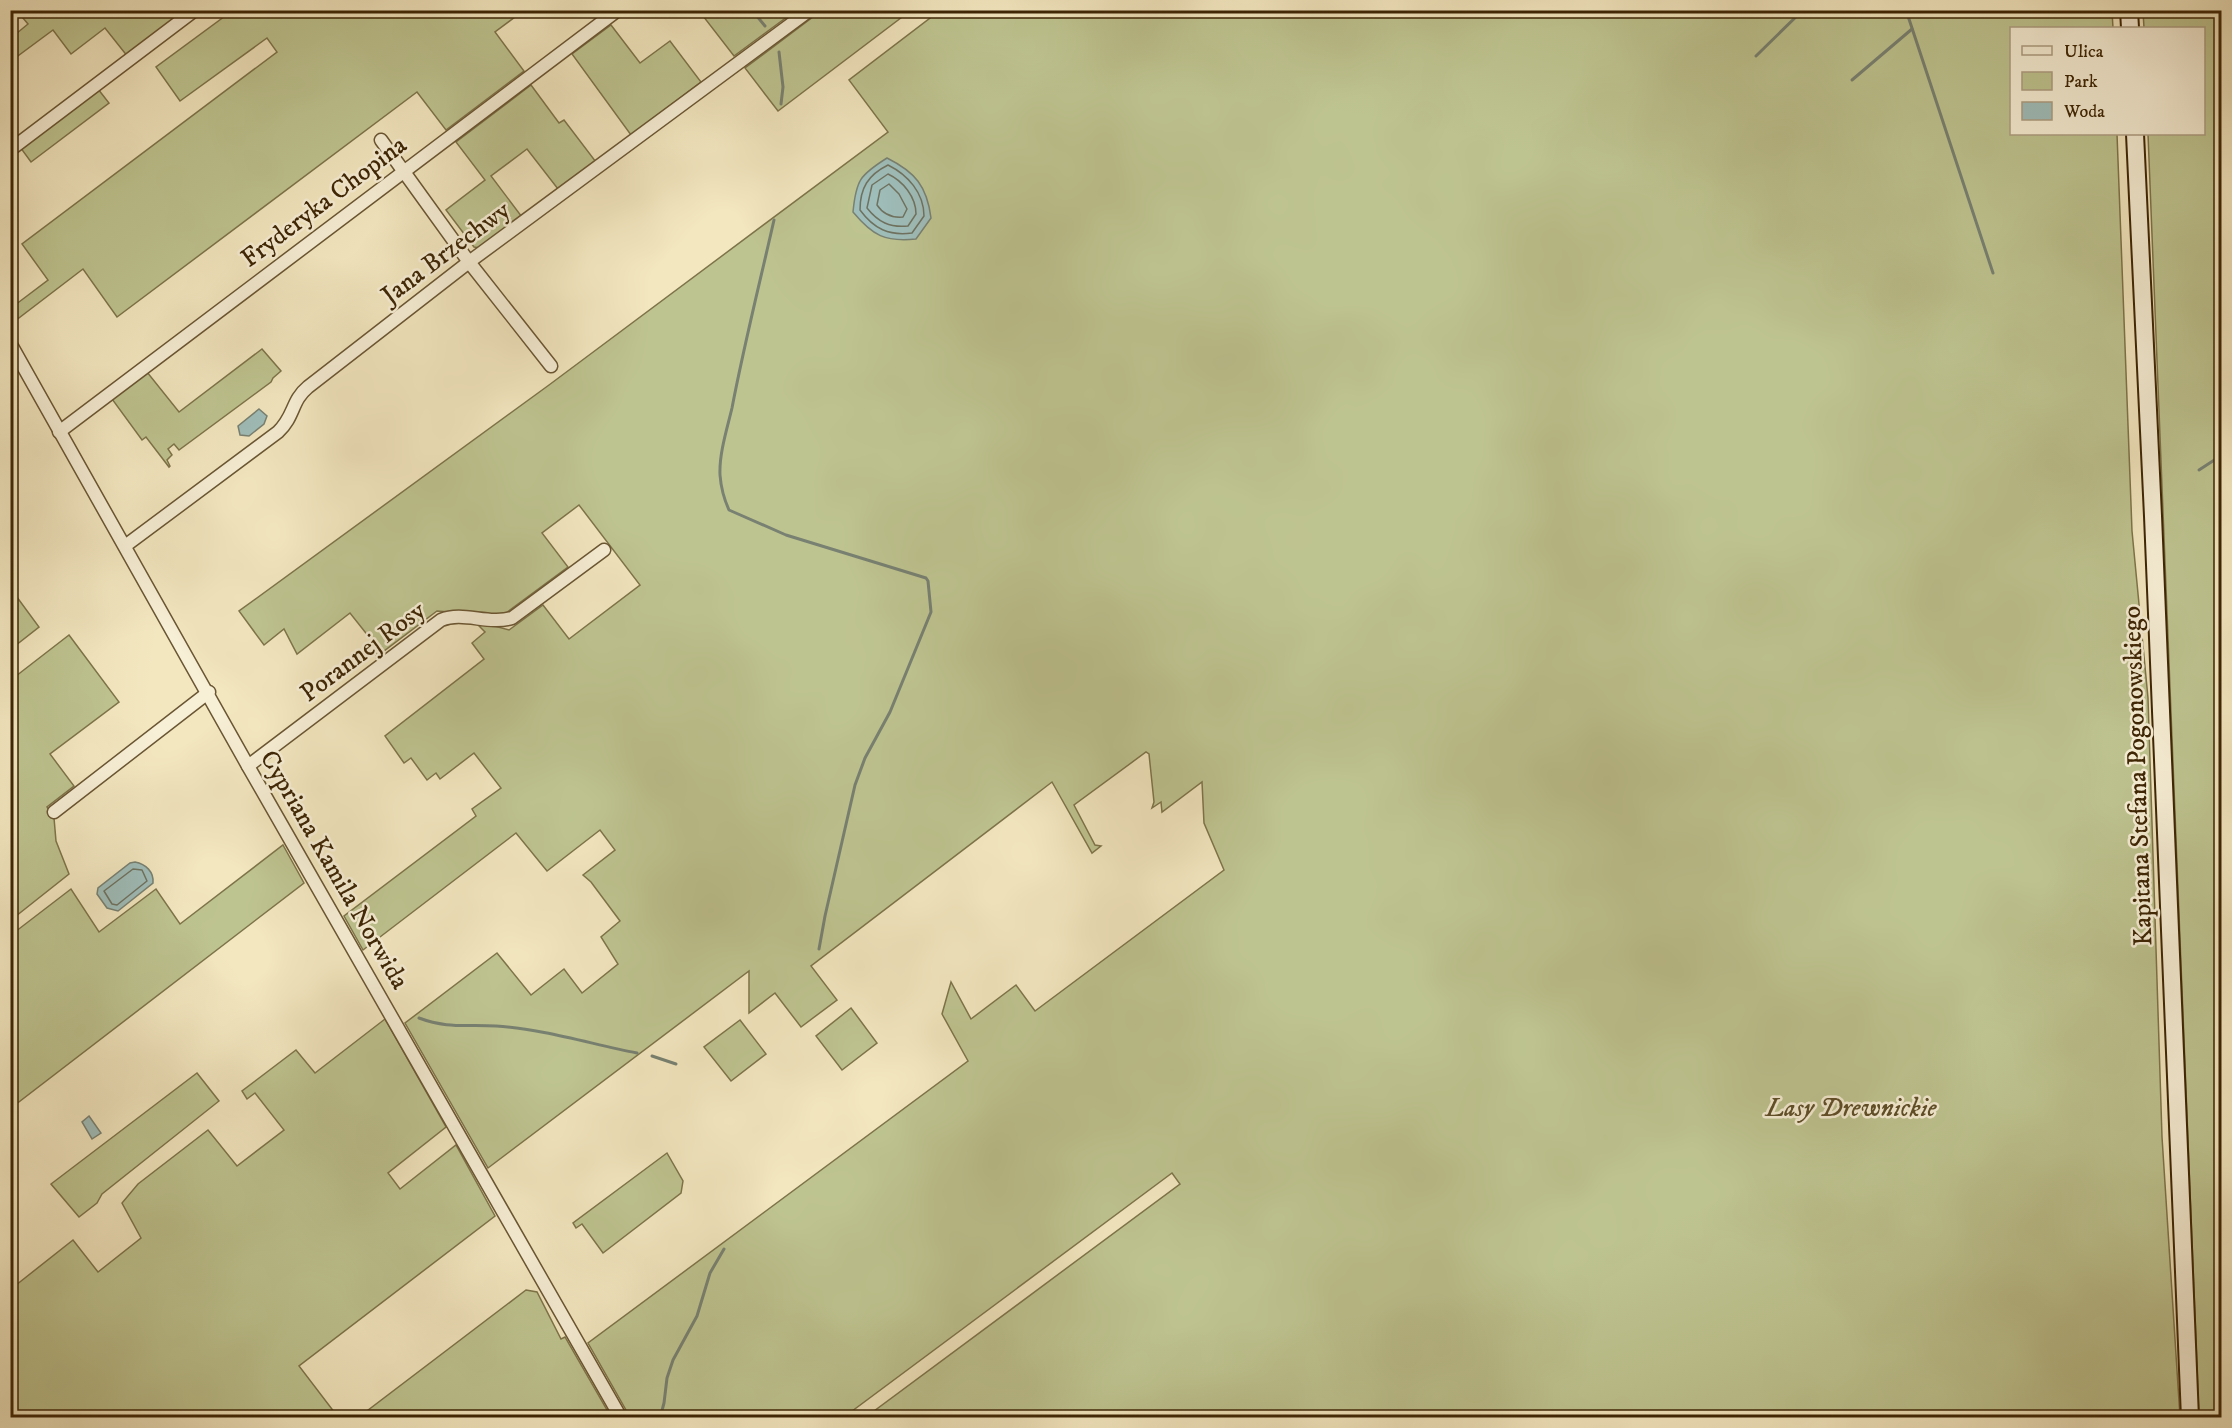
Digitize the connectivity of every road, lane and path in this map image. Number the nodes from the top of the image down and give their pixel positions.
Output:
1 (195, 10) edge
2 (618, 10) edge
3 (810, 10) edge
4 (2129, 10) edge
5 (2130, 27) edge
6 (2135, 135) edge
7 (381, 140) dead end
8 (10, 150) edge
9 (403, 171) junction
10 (469, 262) junction
11 (12, 350) edge
12 (551, 366) dead end
13 (59, 432) junction
14 (125, 546) junction
15 (604, 550) dead end
16 (209, 692) junction
17 (248, 766) junction
18 (54, 812) dead end
19 (621, 1418) edge
20 (2190, 1418) edge

1 - 8 street
2 - 9 street, Fryderyka Chopina
3 - 10 street, Jana Brzechwy
4 - 5 main road
6 - 20 main road, Kapitana Stefana Pogonowskiego
7 - 9 street
9 - 10 street
9 - 13 street, Fryderyka Chopina
10 - 12 street
10 - 14 street, Jana Brzechwy
11 - 13 street, Cypriana Kamila Norwida
13 - 14 street, Cypriana Kamila Norwida
14 - 16 street, Cypriana Kamila Norwida
15 - 17 street, Porannej Rosy
16 - 17 street, Cypriana Kamila Norwida
16 - 18 street
17 - 19 street, Cypriana Kamila Norwida

